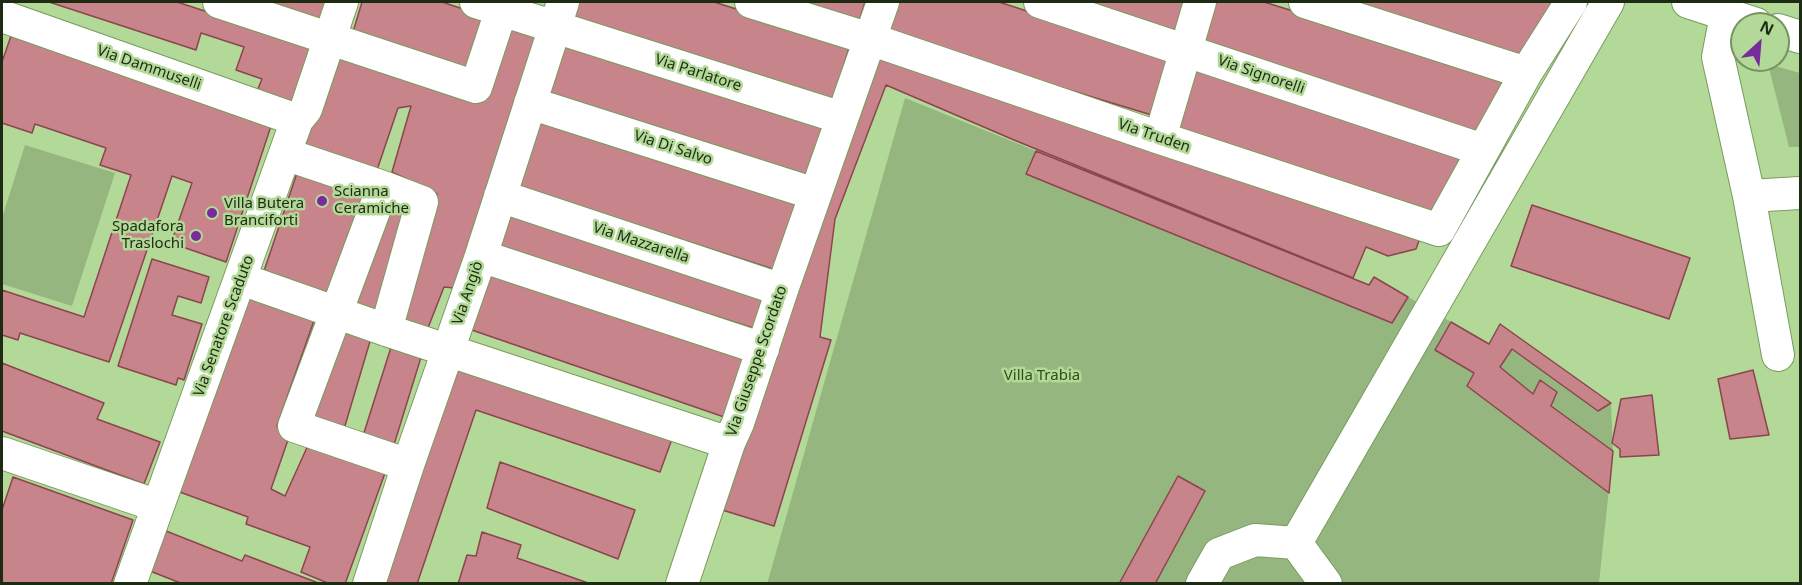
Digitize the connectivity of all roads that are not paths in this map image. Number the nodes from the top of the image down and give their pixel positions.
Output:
1 (219, 2) edge
2 (342, 2) edge
3 (751, 2) edge
4 (883, 2) edge
5 (1040, 2) edge
6 (1200, 2) edge
7 (1305, 2) edge
8 (1571, 2) edge
9 (1608, 2) edge
10 (1688, 2) edge
11 (494, 4) edge
12 (559, 14) edge
13 (1726, 15) junction
14 (2, 16) edge
15 (1730, 16) edge
16 (330, 36) junction
17 (870, 39) junction
18 (1185, 50) junction
19 (1526, 73) junction
20 (530, 103) junction
21 (842, 118) junction
22 (297, 120) junction
23 (1160, 138) junction
24 (1483, 150) junction
25 (285, 154) junction
26 (383, 187) junction
27 (1800, 193) edge
28 (816, 194) junction
29 (500, 196) junction
30 (1749, 196) junction
31 (481, 256) junction
32 (241, 279) junction
33 (782, 290) junction
34 (336, 312) junction
35 (386, 330) junction
36 (763, 349) junction
37 (449, 351) junction
38 (1778, 355) dead end
39 (729, 443) junction
40 (2, 454) edge
41 (408, 465) junction
42 (158, 506) junction
43 (1296, 543) junction
44 (130, 584) edge
45 (369, 584) edge
46 (682, 584) edge
47 (1202, 584) edge
48 (1326, 584) edge

1 - 16 street
2 - 16 street, Via Senatore Scaduto
3 - 17 street, Via Truden
4 - 17 street, Via Giuseppe Scordato
5 - 18 street, Via Signorelli
6 - 18 street
7 - 19 street
8 - 19 street
9 - 43 street
10 - 13 street
11 - 12 street, Via Parlatore
11 - 16 street
12 - 20 street, Via Angiò
12 - 21 street, Via Parlatore
13 - 15 street
13 - 30 street
14 - 22 street, Via Dammuselli
16 - 22 street, Via Senatore Scaduto
17 - 21 street, Via Giuseppe Scordato
17 - 23 street, Via Truden
18 - 23 street
18 - 24 street, Via Signorelli
19 - 24 street
20 - 28 street, Via Di Salvo
20 - 29 street, Via Angiò
21 - 28 street, Via Giuseppe Scordato
22 - 25 street, Via Senatore Scaduto
23 - 24 street, Via Truden
25 - 26 street
25 - 32 street, Via Senatore Scaduto
26 - 34 street
26 - 35 street
27 - 30 street
28 - 33 street, Via Giuseppe Scordato
29 - 31 street, Via Angiò
29 - 33 street, Via Mazzarella
30 - 38 street
31 - 36 street
31 - 37 street, Via Angiò
32 - 34 street, Via Giuseppe Scordato
32 - 42 street, Via Senatore Scaduto
33 - 36 street, Via Giuseppe Scordato
34 - 35 street, Via Giuseppe Scordato
34 - 41 street
35 - 37 street, Via Giuseppe Scordato
36 - 39 street, Via Giuseppe Scordato
37 - 39 street, Via Giuseppe Scordato
37 - 41 street, Via Angiò
39 - 46 street
40 - 42 street
41 - 45 street, Via Angiò
42 - 44 street, Via Senatore Scaduto
43 - 47 street
43 - 48 street

